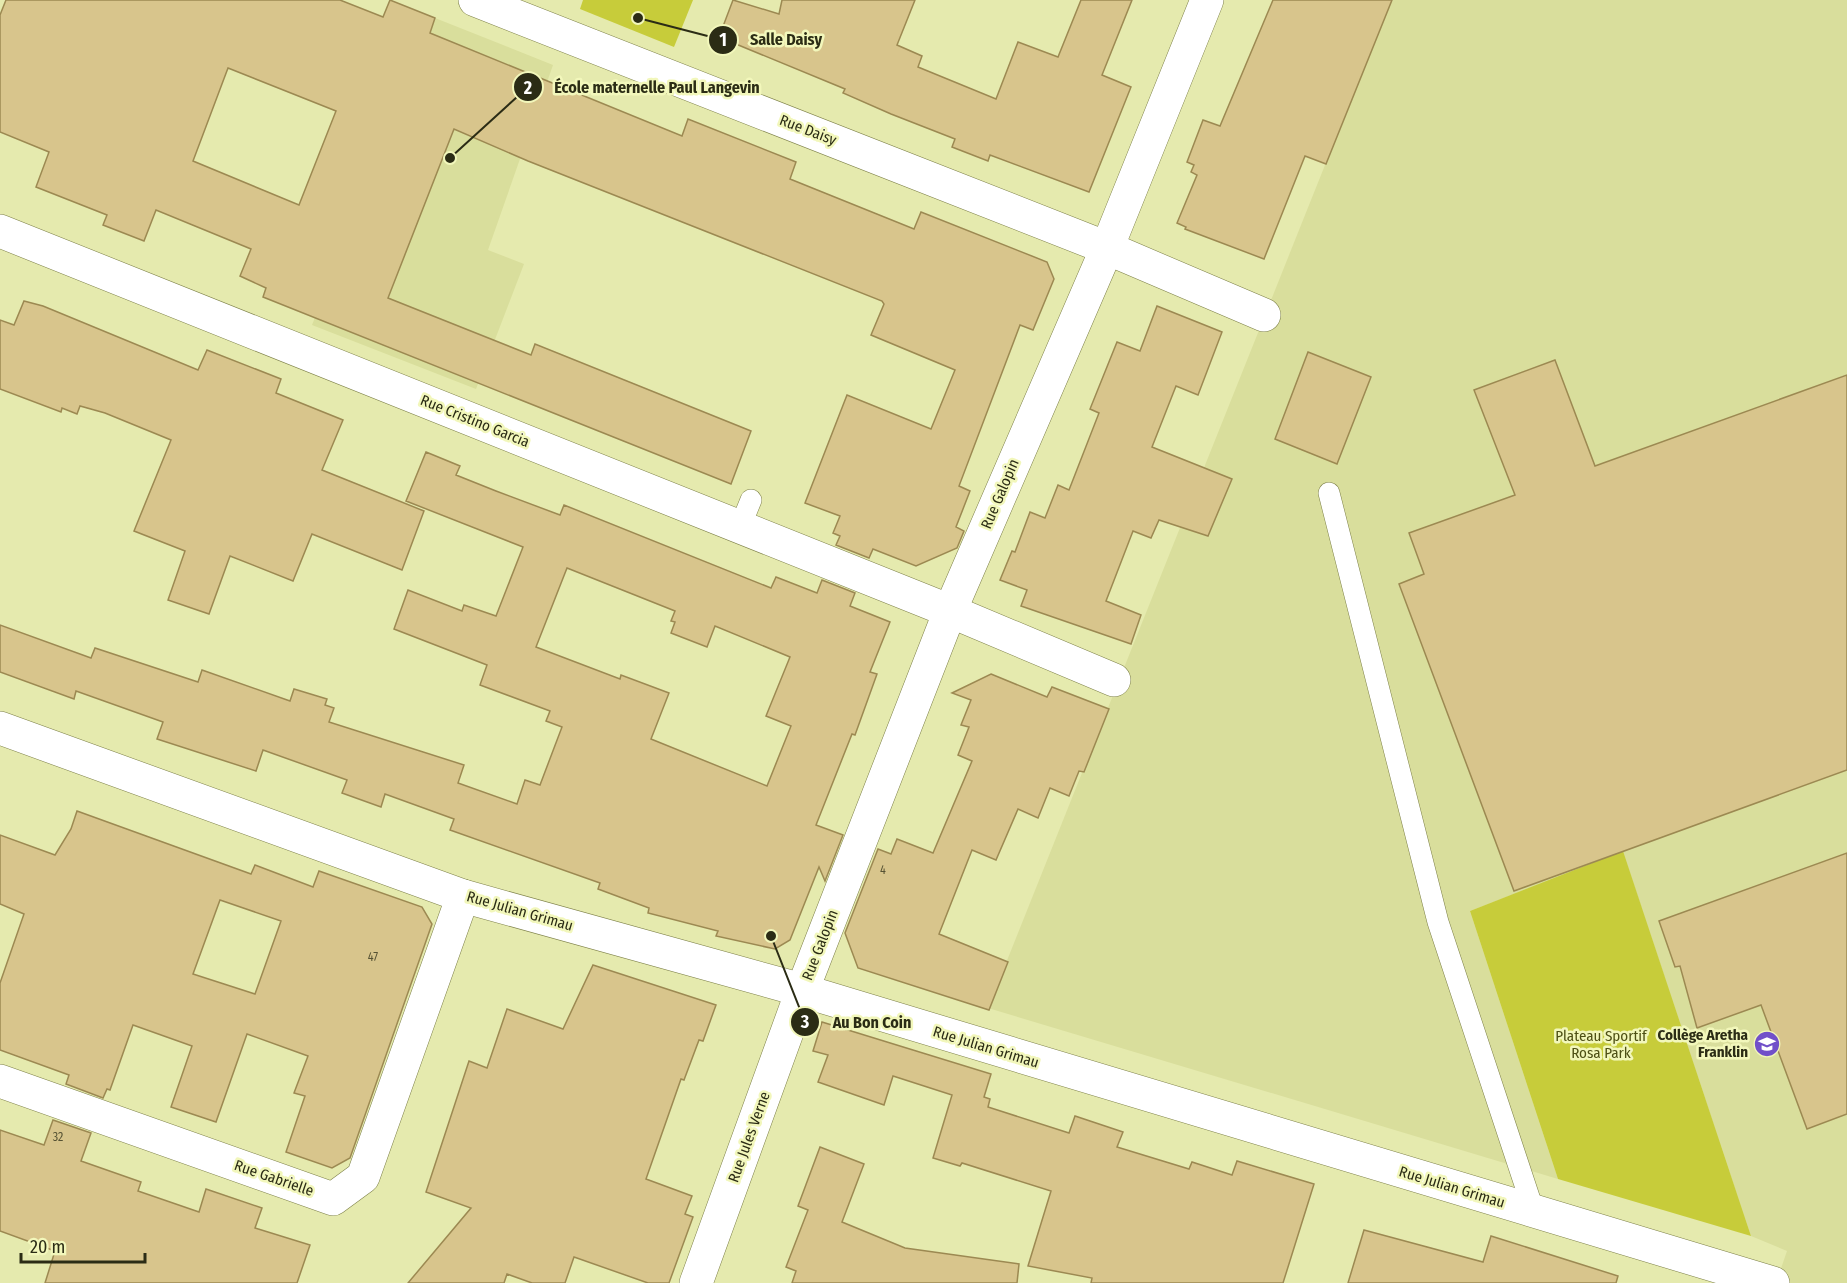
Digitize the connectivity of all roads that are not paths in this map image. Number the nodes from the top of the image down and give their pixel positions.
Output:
1 (475, 0) edge
2 (1207, 0) edge
3 (0, 231) edge
4 (1107, 248) junction
5 (1264, 315) dead end
6 (1329, 493) dead end
7 (950, 611) junction
8 (1114, 680) dead end
9 (0, 728) edge
10 (463, 896) junction
11 (802, 991) junction
12 (0, 1081) edge
13 (1534, 1212) junction
14 (1731, 1278) edge
15 (696, 1283) edge
16 (1773, 1283) edge

1 - 4 street, Rue Daisy
2 - 4 street, Rue Galopin
3 - 7 street, Rue Cristino Garcia
4 - 5 street, Rue Daisy
4 - 7 street, Rue Galopin
6 - 13 lane
7 - 8 street, Rue Cristino Garcia
7 - 11 street, Rue Galopin
9 - 10 street, Rue Julian Grimau
10 - 11 street, Rue Julian Grimau
10 - 12 street, Rue Gabrielle
11 - 13 street, Rue Julian Grimau
11 - 15 street, Rue Jules Verne
13 - 14 street, Rue Julian Grimau
14 - 16 street, Rue Julian Grimau

